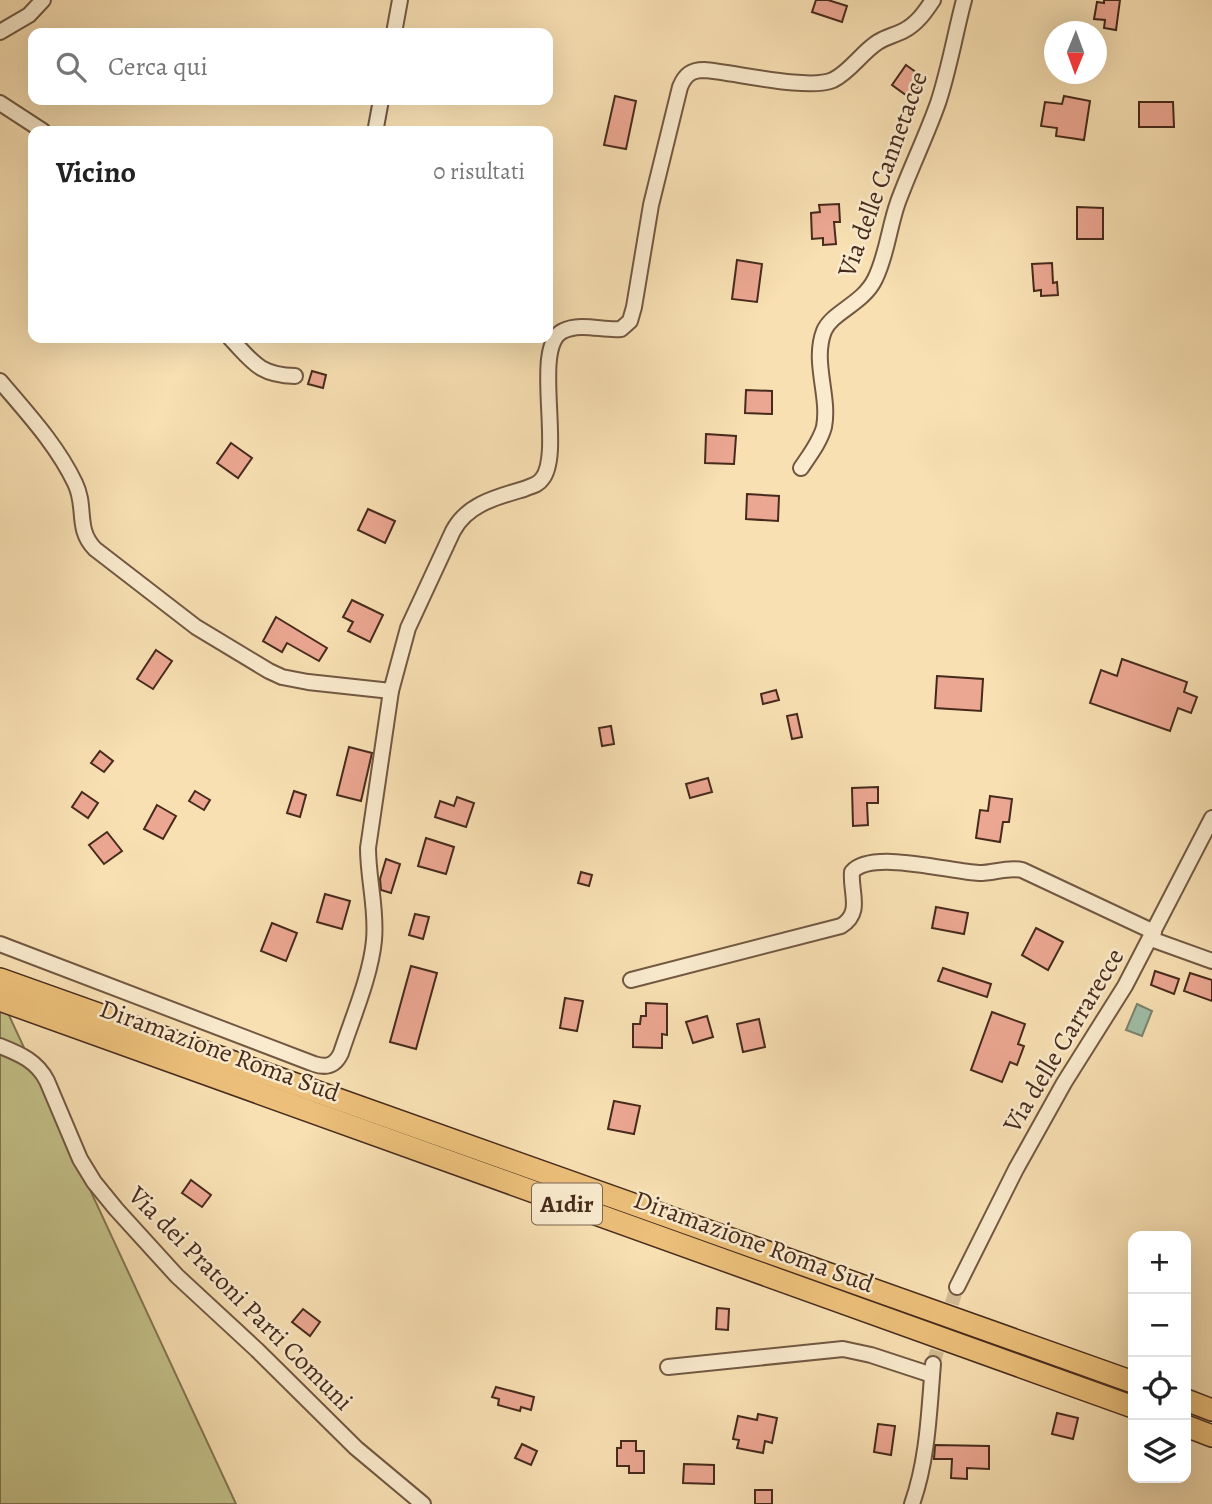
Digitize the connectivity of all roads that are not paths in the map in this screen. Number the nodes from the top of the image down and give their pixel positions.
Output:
1 (43, 0) edge
2 (400, 0) edge
3 (933, 0) edge
4 (964, 0) edge
5 (395, 28) edge
6 (0, 32) edge
7 (0, 103) edge
8 (381, 105) edge
9 (35, 126) edge
10 (376, 126) edge
11 (235, 343) edge
12 (295, 376) dead end
13 (0, 381) edge
14 (801, 468) dead end
15 (391, 691) junction
16 (1212, 818) edge
17 (1153, 935) junction
18 (0, 944) edge
19 (1212, 961) edge
20 (0, 979) edge
21 (631, 980) dead end
22 (0, 1000) edge
23 (0, 1046) edge
24 (957, 1287) tunnel mouth
25 (668, 1367) dead end
26 (1128, 1380) edge
27 (1191, 1403) edge
28 (1128, 1406) edge
29 (1212, 1410) edge
30 (1191, 1428) edge
31 (1212, 1436) edge
32 (423, 1504) edge
33 (912, 1504) edge

1 - 6 street
2 - 5 street
3 - 15 street
4 - 14 street, Via delle Cannetacce
7 - 9 street
8 - 10 street
11 - 12 street
13 - 15 street
15 - 18 street
16 - 17 street, Via delle Carrarecce
17 - 19 street
17 - 21 street
17 - 24 street, Via delle Carrarecce
20 - 26 highway, Diramazione Roma Sud / A1dir
22 - 28 highway, Diramazione Roma Sud / A1dir
23 - 32 street, Via dei Pratoni Parti Comuni
25 - 33 street
27 - 29 highway
30 - 31 highway

